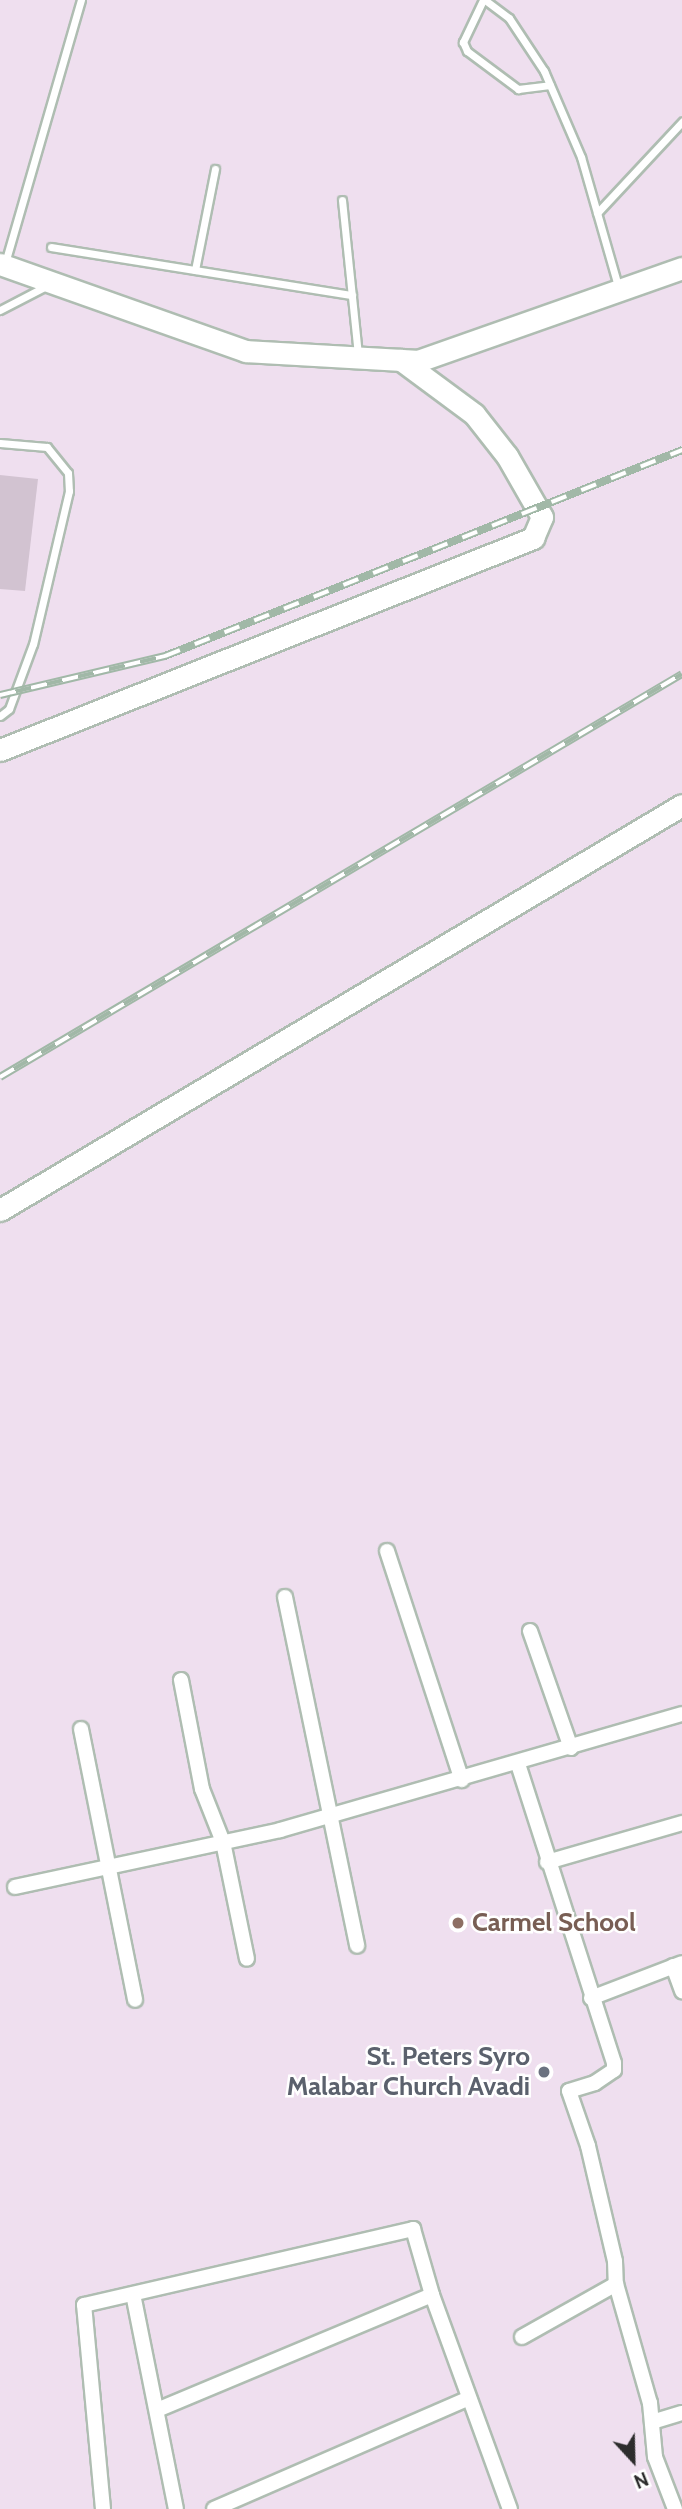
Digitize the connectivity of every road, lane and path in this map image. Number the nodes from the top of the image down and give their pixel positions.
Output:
1 (81, 0) edge
2 (484, 0) edge
3 (550, 85) junction
4 (682, 122) edge
5 (215, 169) dead end
6 (342, 200) dead end
7 (597, 213) junction
8 (51, 247) dead end
9 (2, 265) edge
10 (682, 268) edge
11 (195, 270) junction
12 (51, 283) junction
13 (619, 290) junction
14 (352, 295) junction
15 (0, 310) edge
16 (358, 358) junction
17 (401, 360) junction
18 (0, 443) edge
19 (0, 716) edge
20 (0, 750) edge
21 (682, 805) edge
22 (0, 1210) edge
23 (387, 1551) dead end
24 (285, 1597) dead end
25 (530, 1631) dead end
26 (181, 1679) dead end
27 (682, 1713) edge
28 (81, 1729) dead end
29 (571, 1748) junction
30 (518, 1764) junction
31 (462, 1780) junction
32 (328, 1816) junction
33 (682, 1824) edge
34 (223, 1842) junction
35 (547, 1862) junction
36 (106, 1866) junction
37 (16, 1887) dead end
38 (357, 1946) dead end
39 (247, 1959) dead end
40 (678, 1965) edge
41 (682, 1992) edge
42 (591, 1998) junction
43 (135, 2000) dead end
44 (616, 2284) junction
45 (133, 2294) junction
46 (432, 2295) junction
47 (522, 2337) dead end
48 (469, 2398) junction
49 (157, 2410) junction
50 (682, 2413) edge
51 (652, 2422) junction
52 (677, 2505) edge
53 (103, 2509) edge
54 (176, 2509) edge
55 (214, 2509) edge
56 (510, 2509) edge

1 - 9 lane
2 - 3 lane
2 - 3 lane
3 - 7 lane
4 - 7 lane
5 - 11 lane
6 - 14 lane
7 - 13 lane
8 - 11 lane
9 - 12 street
10 - 13 street
11 - 14 lane
12 - 15 lane
12 - 16 street
13 - 17 street
14 - 16 lane
16 - 17 street
17 - 20 street
18 - 19 lane
21 - 22 street
23 - 31 street
24 - 32 street
25 - 29 street
26 - 34 street
27 - 29 street
28 - 36 street
29 - 30 street
30 - 31 street
30 - 35 street
31 - 32 street
32 - 34 street
32 - 38 street
33 - 35 street
34 - 36 street
34 - 39 street
35 - 42 street
36 - 37 street
36 - 43 street
40 - 41 street
40 - 42 street
42 - 44 street
44 - 47 street
44 - 51 street
45 - 46 street
45 - 49 street
45 - 53 street
46 - 48 street
46 - 49 street
48 - 55 street
48 - 56 street
49 - 54 street
50 - 51 street
51 - 52 street

